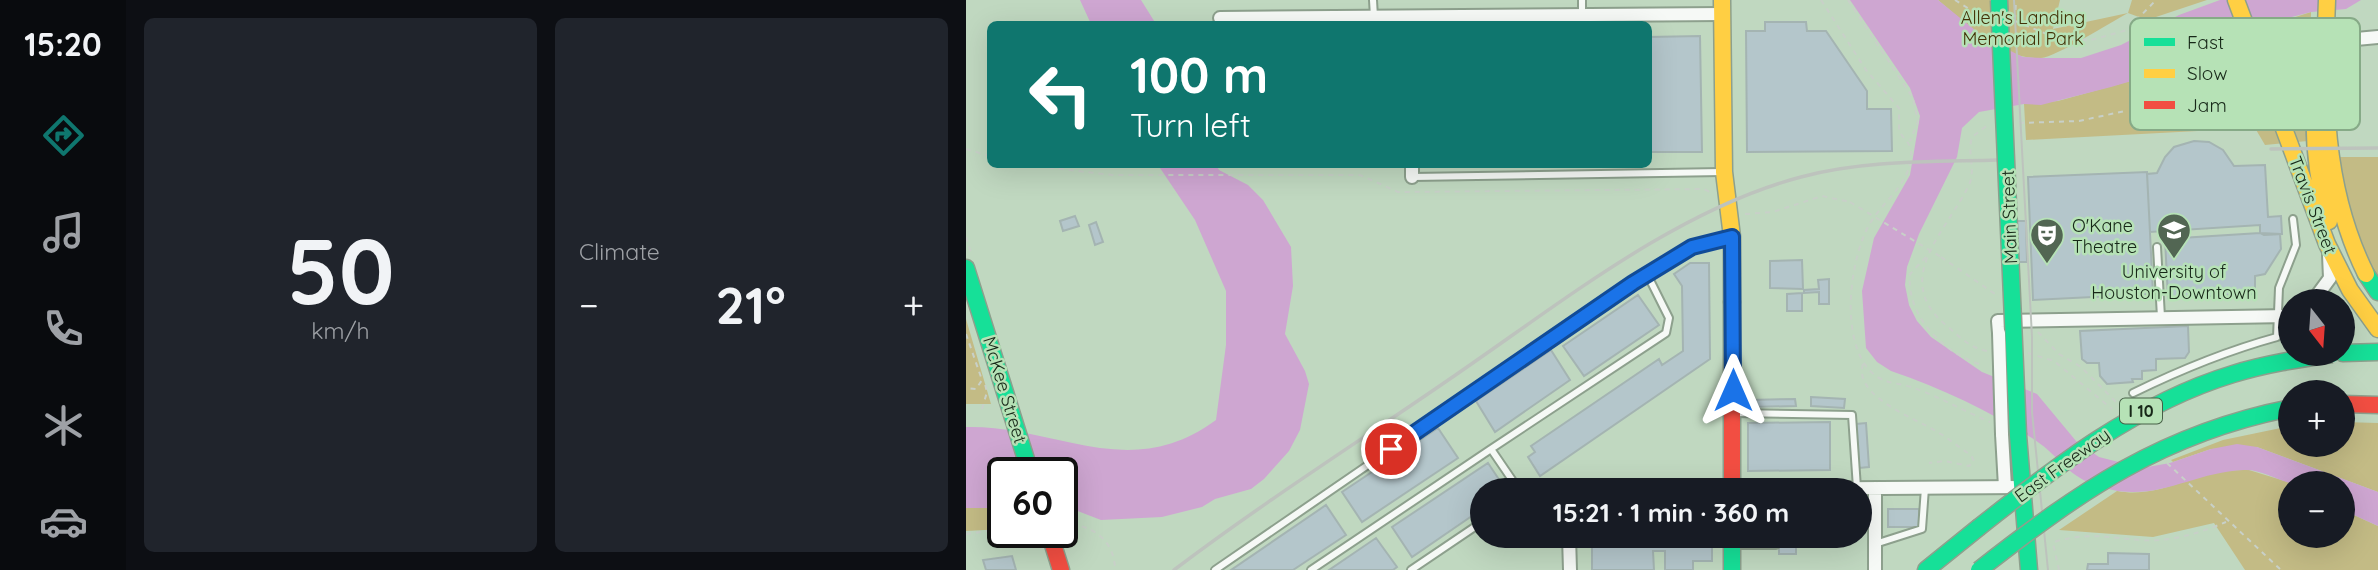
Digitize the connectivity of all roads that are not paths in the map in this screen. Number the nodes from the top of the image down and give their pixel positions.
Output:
1 (1373, 0) edge
2 (1582, 0) edge
3 (1999, 0) edge
4 (2236, 0) edge
5 (2327, 0) edge
6 (1724, 5) edge
7 (1582, 15) junction
8 (1374, 17) junction
9 (2242, 18) edge
10 (2326, 18) edge
11 (1412, 20) edge
12 (1220, 21) edge
13 (2378, 37) edge
14 (2360, 39) edge
15 (2284, 130) edge
16 (2330, 130) edge
17 (1412, 171) edge
18 (1724, 172) junction
19 (2293, 219) dead end
20 (1732, 237) junction
21 (2327, 244) junction
22 (2157, 247) dead end
23 (966, 268) edge
24 (1647, 274) junction
25 (2283, 289) edge
26 (2322, 289) edge
27 (2350, 289) edge
28 (2352, 289) edge
29 (2356, 292) edge
30 (2378, 292) edge
31 (2356, 297) edge
32 (2356, 297) edge
33 (2278, 314) edge
34 (2161, 317) junction
35 (2376, 323) edge
36 (2278, 335) edge
37 (2378, 352) edge
38 (2356, 353) edge
39 (2278, 361) edge
40 (2133, 393) dead end
41 (2355, 404) edge
42 (2378, 405) edge
43 (2278, 411) edge
44 (1733, 413) junction
45 (2010, 434) junction
46 (1491, 449) junction
47 (1025, 457) edge
48 (1511, 478) edge
49 (1732, 478) edge
50 (1857, 478) edge
51 (2005, 487) junction
52 (2022, 487) junction
53 (1875, 488) joint
54 (1926, 488) junction
55 (1470, 530) edge
56 (1875, 544) junction
57 (1054, 548) edge
58 (1569, 548) edge
59 (1732, 548) edge
60 (1061, 570) edge
61 (1215, 570) edge
62 (1311, 570) edge
63 (1410, 570) edge
64 (1570, 570) edge
65 (1732, 570) edge
66 (1875, 570) edge
67 (1926, 570) edge
68 (1979, 570) edge
69 (2029, 570) edge

1 - 8 lane
2 - 7 lane
3 - 45 main road, Main Street, bridge
4 - 9 main road, Travis Street
5 - 10 main road
6 - 7 street
6 - 18 main road
7 - 11 street
8 - 11 street
8 - 12 street
13 - 14 street
15 - 21 main road, Travis Street
16 - 28 main road
17 - 18 lane
18 - 20 main road
19 - 25 lane
20 - 24 lane
20 - 44 main road
21 - 26 street
21 - 27 main road, Travis Street
22 - 34 lane
23 - 47 main road, McKee Street
24 - 46 lane
24 - 61 lane
29 - 30 main road
31 - 35 main road
32 - 35 main road
33 - 34 street
34 - 45 street, bridge
36 - 40 lane
37 - 38 main road
39 - 67 main road, East Freeway / I 10, bridge
41 - 42 main road
43 - 68 main road, East Freeway / I 10, bridge
44 - 49 main road
44 - 50 lane
45 - 51 street
45 - 52 main road, Main Street
46 - 48 lane
46 - 62 lane
51 - 52 street
51 - 54 street
52 - 69 main road, Main Street
53 - 54 street
53 - 56 street
54 - 56 lane
55 - 63 lane
56 - 66 street
57 - 60 main road
58 - 64 street
59 - 65 main road

